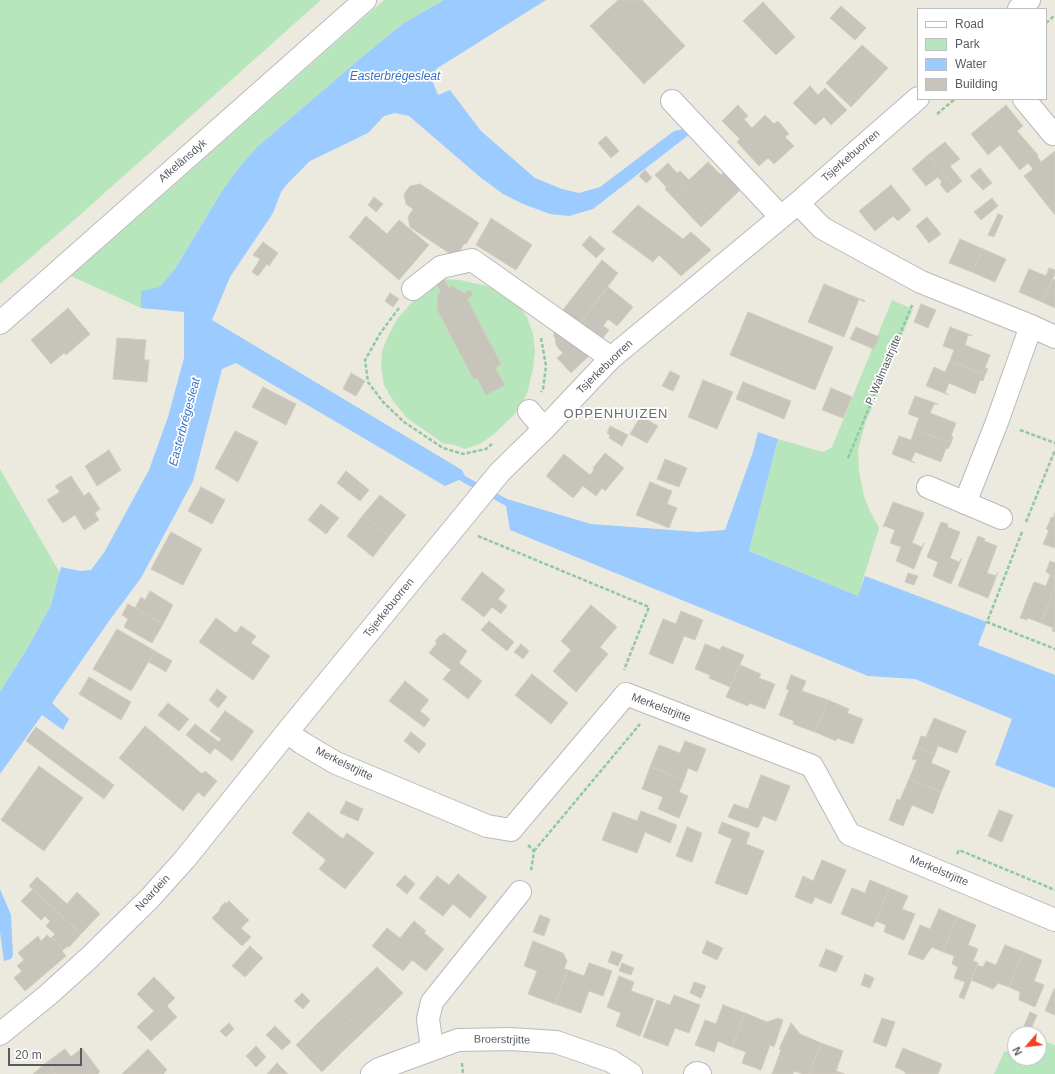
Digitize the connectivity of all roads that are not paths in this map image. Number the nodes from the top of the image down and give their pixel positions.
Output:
1 (365, 0) edge
2 (1029, 0) edge
3 (1020, 8) edge
4 (917, 99) edge
5 (1025, 100) edge
6 (672, 101) dead end
7 (1054, 134) dead end
8 (798, 203) junction
9 (781, 217) junction
10 (413, 289) road end
11 (0, 323) edge
12 (1031, 326) junction
13 (1055, 337) edge
14 (611, 358) junction
15 (529, 411) road end
16 (544, 428) junction
17 (928, 487) dead end
18 (965, 503) junction
19 (1001, 518) dead end
20 (287, 732) junction
21 (520, 892) road end
22 (1055, 920) edge
23 (0, 1034) edge
24 (432, 1048) junction
25 (372, 1074) edge
26 (631, 1074) edge
27 (695, 1074) edge
28 (700, 1074) edge

1 - 11 street, Afkelânsdyk
2 - 3 street
4 - 8 street, Tsjerkebuorren
5 - 7 street
6 - 9 street
8 - 9 street, Tsjerkebuorren
8 - 12 street
9 - 14 street, Tsjerkebuorren
10 - 14 street
12 - 13 street
12 - 18 street
14 - 16 street, Tsjerkebuorren
15 - 16 street
16 - 20 street, Tsjerkebuorren
17 - 18 street
18 - 19 street
20 - 22 street, Merkelstrjitte
20 - 23 street, Noardein
21 - 24 street
24 - 25 street, Broerstrjitte
24 - 26 street, Broerstrjitte
27 - 28 street

